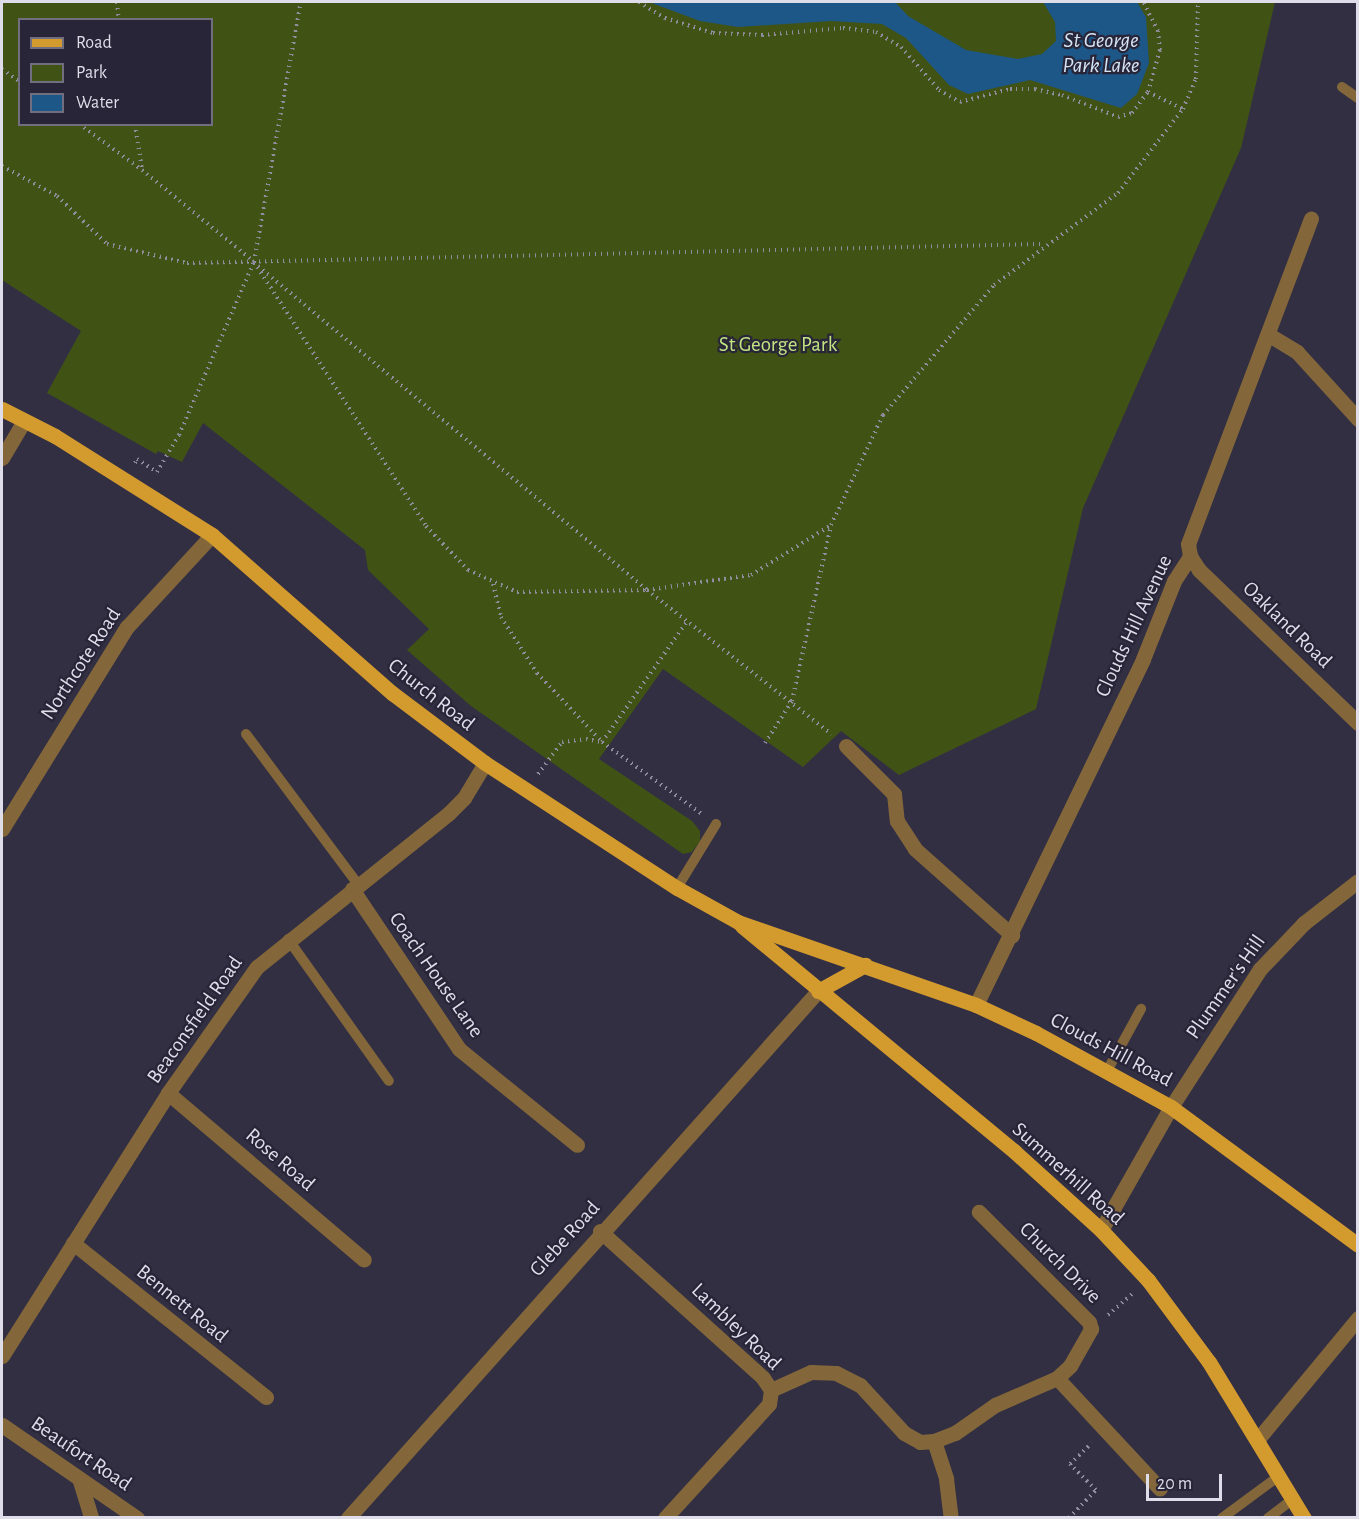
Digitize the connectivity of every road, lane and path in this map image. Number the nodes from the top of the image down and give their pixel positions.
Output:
1 (117, 2) edge
2 (301, 2) edge
3 (639, 2) edge
4 (1143, 2) edge
5 (1198, 2) edge
6 (119, 18) edge
7 (2, 69) edge
8 (18, 81) edge
9 (1342, 87) dead end
10 (1148, 92) junction
11 (1358, 98) edge
12 (1183, 109) junction
13 (82, 126) edge
14 (135, 126) edge
15 (2, 166) edge
16 (142, 170) junction
17 (1311, 218) dead end
18 (1046, 244) junction
19 (254, 262) junction
20 (1269, 335) junction
21 (2, 409) edge
22 (1358, 419) edge
23 (24, 420) junction
24 (2, 458) edge
25 (126, 480) junction
26 (831, 525) junction
27 (212, 535) junction
28 (1190, 556) junction
29 (493, 583) junction
30 (646, 590) junction
31 (687, 623) junction
32 (792, 701) junction
33 (1358, 723) edge
34 (246, 734) dead end
35 (602, 742) junction
36 (765, 743) dead end
37 (846, 746) joint
38 (485, 763) junction
39 (526, 791) junction
40 (716, 824) joint
41 (2, 829) edge
42 (1358, 882) edge
43 (355, 887) junction
44 (677, 888) junction
45 (738, 922) junction
46 (1012, 935) junction
47 (288, 939) junction
48 (865, 965) junction
49 (818, 991) junction
50 (976, 1005) junction
51 (1141, 1009) dead end
52 (1107, 1071) junction
53 (389, 1081) dead end
54 (168, 1093) junction
55 (1172, 1107) junction
56 (578, 1145) dead end
57 (979, 1212) dead end
58 (1101, 1230) junction
59 (600, 1231) junction
60 (73, 1243) junction
61 (1358, 1245) edge
62 (364, 1260) dead end
63 (1148, 1280) junction
64 (1358, 1318) edge
65 (1091, 1329) junction
66 (2, 1356) edge
67 (1057, 1378) junction
68 (771, 1390) junction
69 (266, 1397) dead end
70 (2, 1425) edge
71 (1105, 1430) junction
72 (1258, 1439) junction
73 (934, 1441) junction
74 (1279, 1476) junction
75 (80, 1481) junction
76 (1160, 1490) dead end
77 (1293, 1499) junction
78 (91, 1518) edge
79 (137, 1518) edge
80 (348, 1518) edge
81 (665, 1518) edge
82 (951, 1518) edge
83 (1069, 1518) edge
84 (1222, 1518) edge
85 (1268, 1518) edge
86 (1304, 1518) edge

1 - 6 path
2 - 19 path
3 - 10 path
4 - 10 path
5 - 12 path
7 - 8 path
9 - 11 lane
10 - 12 path
12 - 18 path
13 - 16 path
14 - 16 path
15 - 19 path
16 - 19 path
17 - 20 street, Clouds Hill Avenue
18 - 19 path
18 - 26 path
19 - 25 path
19 - 29 path
19 - 30 path
20 - 22 street
20 - 28 street, Clouds Hill Avenue
21 - 23 main road, Church Road
23 - 24 street
23 - 25 main road, Church Road
25 - 27 main road, Church Road
26 - 30 path
26 - 32 path
27 - 38 main road, Church Road
27 - 41 street, Northcote Road
28 - 33 street, Oakland Road
28 - 46 street, Clouds Hill Avenue
29 - 30 path
29 - 35 path
30 - 31 path
31 - 32 path
31 - 35 path
32 - 36 path
32 - 37 path
34 - 43 lane
35 - 39 path
35 - 40 path
37 - 46 street
38 - 39 main road, Church Road
38 - 43 street, Beaconsfield Road
39 - 44 main road, Church Road
40 - 44 lane
42 - 55 street, Plummer's Hill
43 - 47 street, Beaconsfield Road
43 - 56 street, Coach House Lane
44 - 45 main road, Church Road
45 - 48 main road, Church Road
45 - 49 main road, Summerhill Road
46 - 50 street, Clouds Hill Avenue
47 - 53 lane
47 - 54 street, Beaconsfield Road
48 - 49 main road
48 - 50 main road, Clouds Hill Road
49 - 58 main road, Summerhill Road
49 - 59 street, Glebe Road
50 - 52 main road, Clouds Hill Road
51 - 52 lane
52 - 55 main road, Clouds Hill Road
54 - 60 street, Beaconsfield Road
54 - 62 street, Rose Road
55 - 58 street, Plummer's Hill
55 - 61 main road, Clouds Hill Road
57 - 65 street, Church Drive
58 - 63 main road, Summerhill Road
59 - 68 street, Lambley Road
59 - 80 street, Glebe Road
60 - 66 street, Beaconsfield Road
60 - 69 street, Bennett Road
63 - 65 path
63 - 72 main road, Summerhill Road
64 - 72 street
65 - 67 street, Church Drive
67 - 71 street
67 - 73 street, Church Drive
68 - 73 street
68 - 81 street, Lambley Road
70 - 75 street, Beaufort Road
71 - 76 street
71 - 83 path
72 - 74 main road, Summerhill Road
73 - 82 street
74 - 77 main road, Summerhill Road
74 - 84 lane
75 - 78 street
75 - 79 street, Beaufort Road
77 - 85 lane
77 - 86 main road, Summerhill Road

